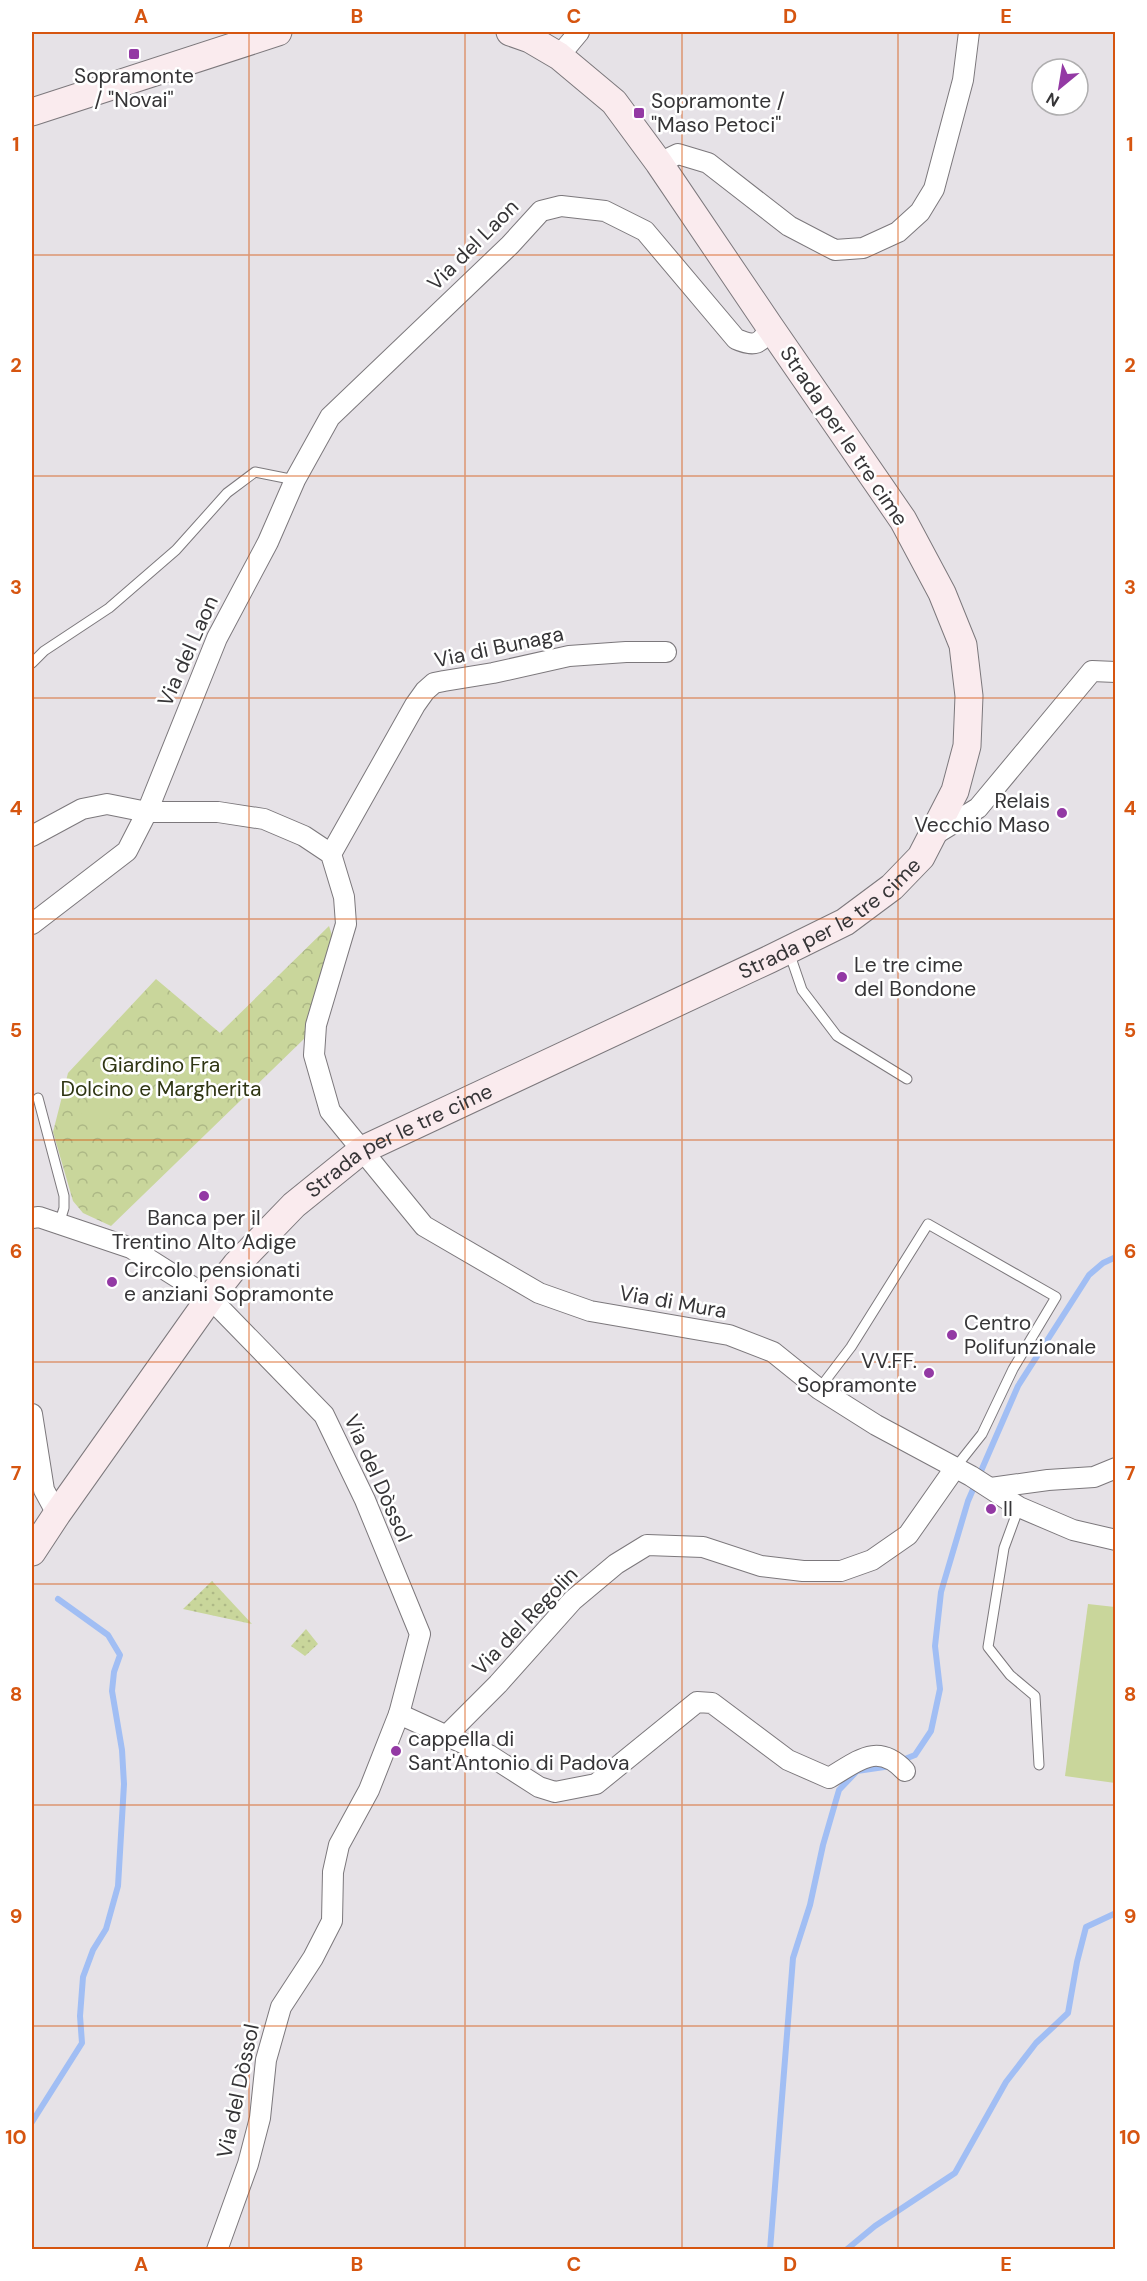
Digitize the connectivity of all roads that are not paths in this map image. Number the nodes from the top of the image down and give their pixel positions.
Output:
1 (510, 32) edge
2 (579, 32) edge
3 (969, 32) edge
4 (263, 34) edge
5 (559, 56) junction
6 (34, 107) edge
7 (660, 163) junction
8 (770, 327) junction
9 (295, 480) junction
10 (666, 652) dead end
11 (32, 663) edge
12 (1116, 672) edge
13 (147, 812) junction
14 (934, 835) junction
15 (32, 836) edge
16 (331, 854) junction
17 (32, 924) edge
18 (789, 950) junction
19 (907, 1079) dead end
20 (38, 1098) dead end
21 (362, 1150) junction
22 (32, 1218) edge
23 (64, 1226) junction
24 (210, 1298) junction
25 (819, 1389) junction
26 (32, 1414) edge
27 (1116, 1468) edge
28 (963, 1472) junction
29 (991, 1488) junction
30 (1019, 1507) junction
31 (57, 1514) junction
32 (1116, 1540) edge
33 (32, 1552) edge
34 (399, 1714) junction
35 (446, 1736) junction
36 (899, 1765) dead end
37 (1039, 1765) dead end
38 (217, 2250) edge

1 - 5 main road, Strada per le tre cime
2 - 5 street
3 - 7 street
4 - 6 main road
5 - 7 main road, Strada per le tre cime
7 - 8 main road, Strada per le tre cime
8 - 9 street, Via del Laon
8 - 14 main road, Strada per le tre cime
9 - 11 lane
9 - 13 street, Via del Laon
10 - 16 street, Via di Bunaga
12 - 14 street
13 - 15 street
13 - 16 street
13 - 17 street, Via del Laon
14 - 18 main road, Strada per le tre cime
16 - 21 street, Via di Mura
18 - 19 lane
18 - 21 main road, Strada per le tre cime
20 - 23 lane
21 - 24 main road, Strada per le tre cime
21 - 25 street, Via di Mura
22 - 23 street, Via del Dòssol
23 - 24 street, Via del Dòssol
24 - 31 main road, Strada per le tre cime
24 - 34 street, Via del Dòssol
25 - 28 street, Via di Mura
25 - 28 lane
26 - 31 street
27 - 29 street
28 - 29 street, Via di Mura
28 - 35 street, Via del Regolin
29 - 30 street, Via di Mura
30 - 32 street, Via di Mura
30 - 37 lane
31 - 33 main road, Strada per le tre cime
34 - 35 street
34 - 38 street, Via del Dòssol
35 - 36 street

